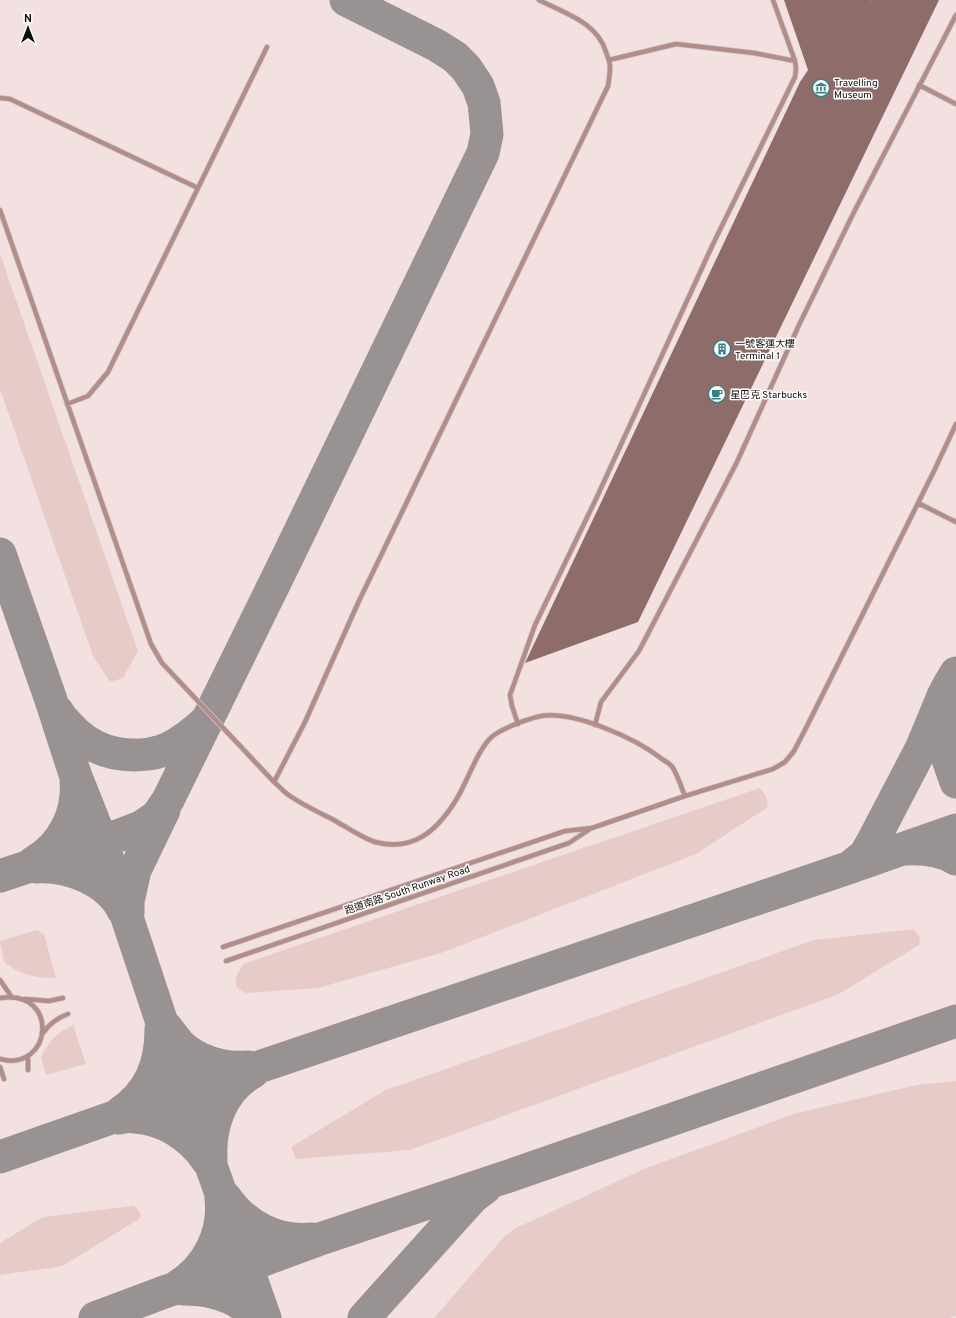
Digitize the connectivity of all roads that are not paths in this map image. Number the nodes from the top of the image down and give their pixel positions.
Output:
1 (539, 0) edge
2 (773, 0) edge
3 (956, 15) edge
4 (267, 47) dead end
5 (608, 60) junction
6 (795, 61) junction
7 (919, 85) junction
8 (0, 98) edge
9 (956, 104) edge
10 (198, 188) junction
11 (0, 210) edge
12 (67, 404) junction
13 (956, 424) edge
14 (918, 503) junction
15 (956, 522) edge
16 (518, 724) junction
17 (595, 725) junction
18 (274, 782) junction
19 (685, 796) junction
20 (592, 828) junction
21 (223, 947) dead end
22 (226, 961) dead end
23 (0, 980) edge
24 (11, 996) junction
25 (0, 998) edge
26 (22, 998) junction
27 (63, 998) dead end
28 (68, 1014) dead end
29 (43, 1033) junction
30 (28, 1056) junction
31 (0, 1060) edge
32 (0, 1067) edge
33 (28, 1070) dead end
34 (4, 1079) dead end

1 - 5 lane
2 - 6 lane
3 - 7 lane
4 - 10 lane
5 - 6 lane
5 - 18 lane
6 - 16 lane
7 - 9 lane
7 - 17 lane
8 - 10 lane
10 - 12 lane
11 - 12 lane
12 - 18 lane
13 - 14 lane, 跑道南路 South Runway Road
14 - 15 lane
14 - 19 lane, 跑道南路 South Runway Road
16 - 17 lane
16 - 18 lane
17 - 19 lane
19 - 20 lane, 跑道南路 South Runway Road
20 - 21 lane, 跑道南路 South Runway Road
20 - 22 lane, 跑道南路 South Runway Road
23 - 24 lane
24 - 25 lane
24 - 26 lane
26 - 27 lane
26 - 29 lane
28 - 29 lane
29 - 30 lane
30 - 31 lane
30 - 33 lane
32 - 34 lane

